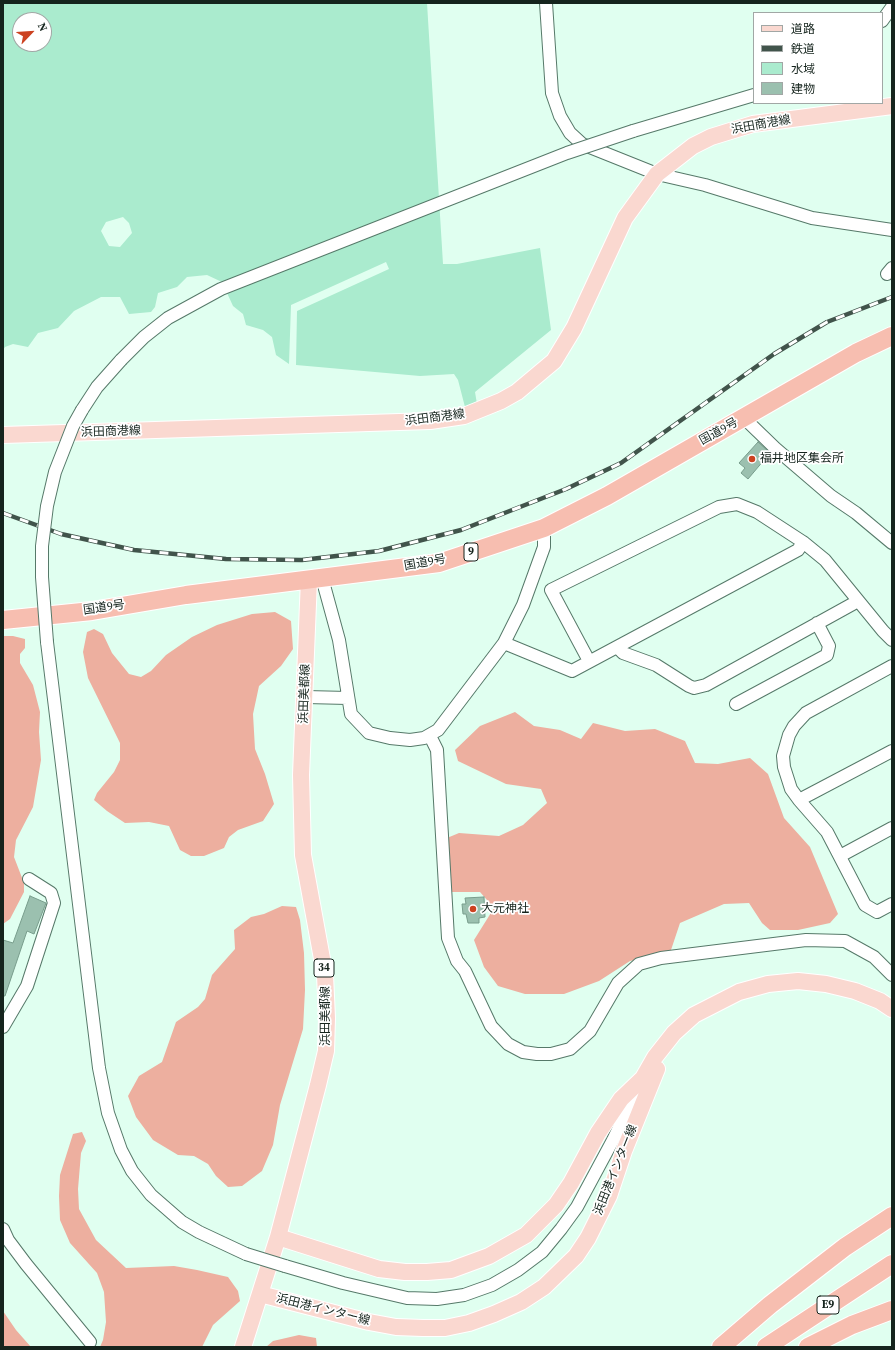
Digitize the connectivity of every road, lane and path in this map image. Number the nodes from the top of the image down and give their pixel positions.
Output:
1 (546, 3) edge
2 (892, 7) edge
3 (883, 20) edge
4 (753, 95) edge
5 (892, 106) edge
6 (657, 174) junction
7 (892, 230) edge
8 (892, 336) edge
9 (744, 418) junction
10 (3, 435) edge
11 (544, 528) junction
12 (803, 542) junction
13 (892, 543) edge
14 (316, 578) junction
15 (858, 601) junction
16 (3, 620) edge
17 (817, 623) junction
18 (892, 640) edge
19 (504, 643) junction
20 (617, 647) junction
21 (589, 661) junction
22 (892, 666) edge
23 (306, 698) junction
24 (348, 698) junction
25 (736, 704) dead end
26 (430, 736) junction
27 (892, 751) edge
28 (799, 800) junction
29 (892, 828) edge
30 (840, 856) junction
31 (29, 879) dead end
32 (892, 904) edge
33 (892, 975) edge
34 (892, 1008) edge
35 (3, 1027) edge
36 (674, 1033) junction
37 (643, 1078) junction
38 (892, 1216) edge
39 (5, 1237) edge
40 (278, 1237) junction
41 (892, 1264) edge
42 (260, 1294) junction
43 (892, 1310) edge
44 (90, 1342) dead end
45 (243, 1347) edge
46 (722, 1347) edge
47 (766, 1347) edge
48 (808, 1347) edge

1 - 6 street
2 - 3 street
4 - 37 street, bridge
5 - 6 main road, 浜田商港線
6 - 7 street
6 - 10 main road, 浜田商港線
8 - 9 highway, 国道9号 / 9
9 - 11 highway, 国道9号 / 9
9 - 13 street
11 - 14 highway, 国道9号 / 9
11 - 19 street
12 - 15 street
12 - 20 street
12 - 21 street
14 - 16 highway, 国道9号 / 9
14 - 23 main road, 浜田美都線 / 34
14 - 24 street
15 - 17 street
15 - 18 street
17 - 20 street
17 - 25 street
19 - 21 street
19 - 26 street
20 - 21 street
22 - 28 street
23 - 24 street
23 - 40 main road, 浜田美都線 / 34
24 - 26 street
26 - 33 street
27 - 28 street
28 - 30 street
29 - 30 street
30 - 32 street
31 - 35 street
34 - 36 main road, 浜田港インター線
36 - 37 main road, 浜田港インター線
36 - 42 main road, 浜田港インター線
37 - 40 main road, 浜田港インター線
38 - 46 highway
39 - 44 street
40 - 42 main road, 浜田美都線 / 34
41 - 47 highway, E9
42 - 45 main road, 浜田美都線 / 34
43 - 48 highway

